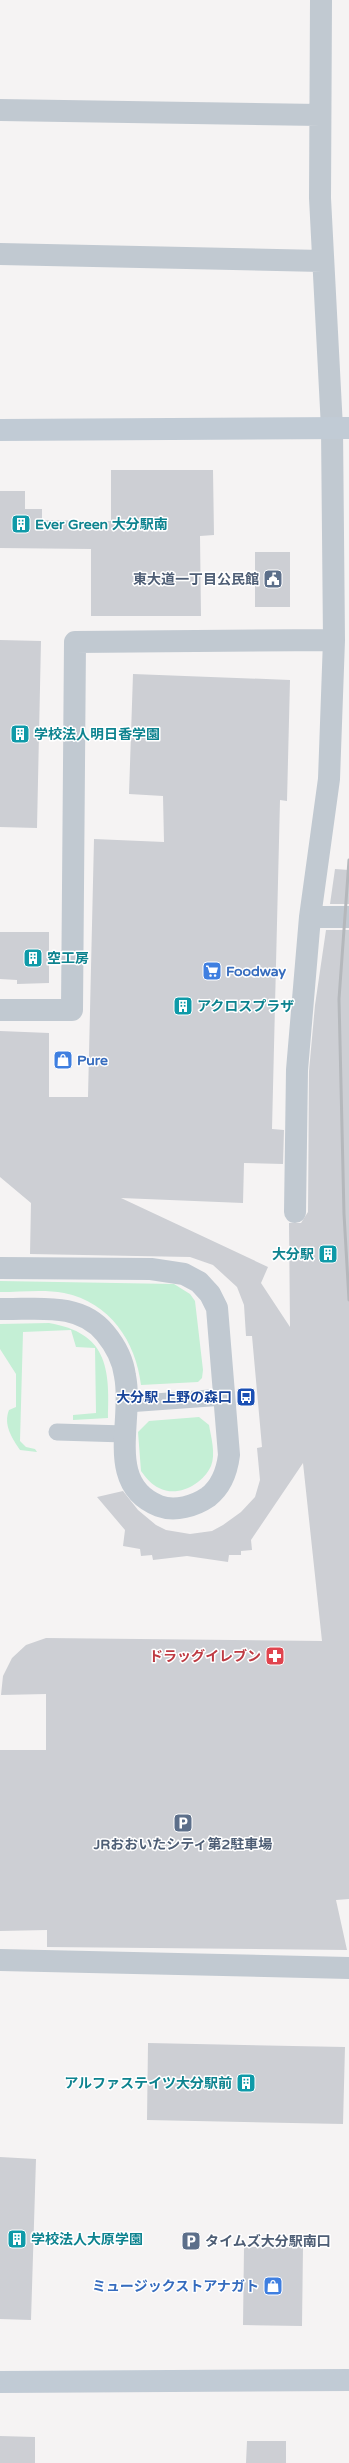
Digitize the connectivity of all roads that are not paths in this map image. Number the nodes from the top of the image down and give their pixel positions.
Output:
1 (321, 0) edge
2 (0, 110) edge
3 (320, 115) junction
4 (0, 254) edge
5 (322, 261) junction
6 (340, 428) edge
7 (0, 430) edge
8 (334, 640) junction
9 (349, 916) edge
10 (310, 917) junction
11 (0, 1010) edge
12 (295, 1212) dead end
13 (0, 1268) edge
14 (0, 1310) edge
15 (224, 1397) junction
16 (127, 1404) junction
17 (57, 1432) dead end
18 (125, 1434) junction
19 (0, 1960) edge
20 (349, 1968) edge
21 (349, 2380) edge
22 (0, 2382) edge

1 - 3 street
2 - 3 street
3 - 5 street
4 - 5 street
5 - 6 street
6 - 7 street
6 - 8 street
8 - 10 street
8 - 11 street
9 - 10 street
10 - 12 street
13 - 15 street
14 - 16 street
15 - 16 lane
15 - 18 street
16 - 18 street
17 - 18 lane
19 - 20 street
21 - 22 street

